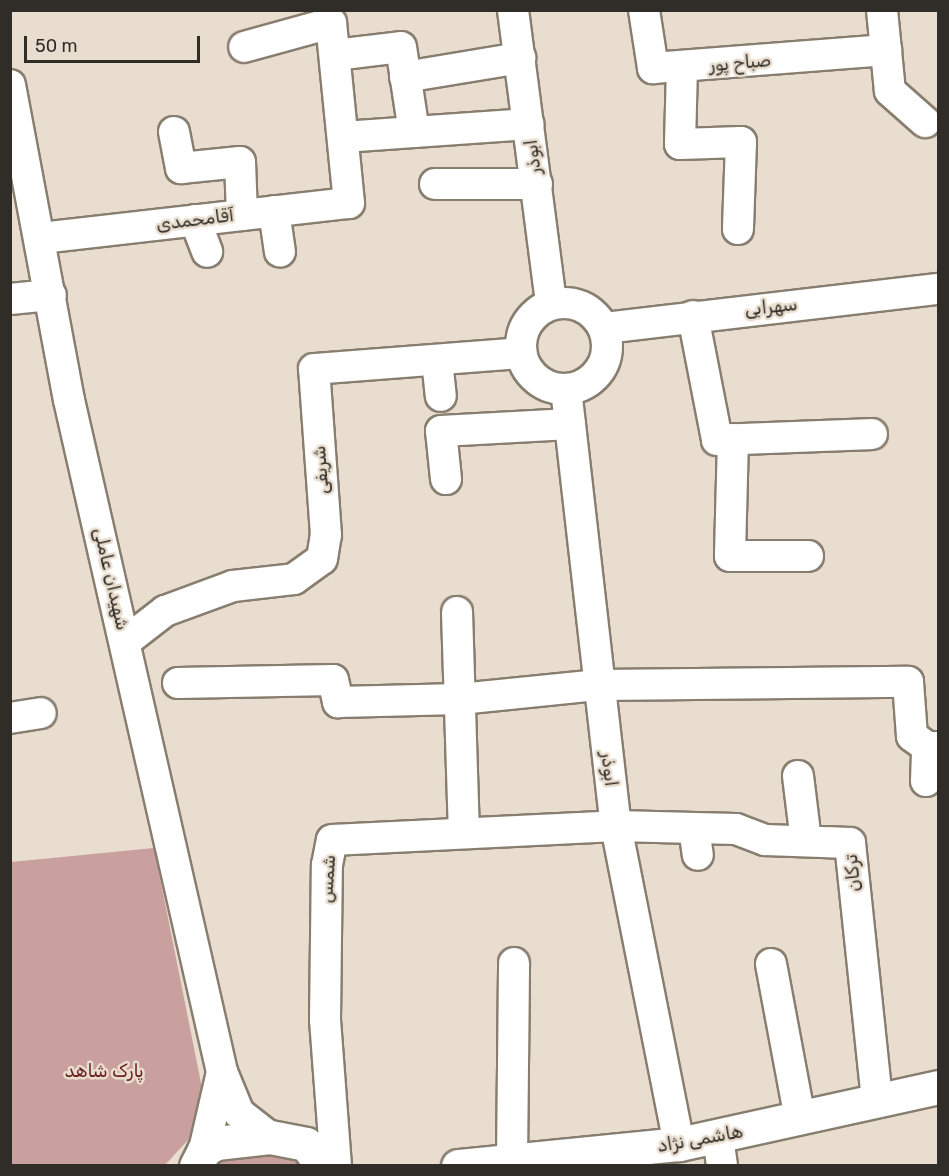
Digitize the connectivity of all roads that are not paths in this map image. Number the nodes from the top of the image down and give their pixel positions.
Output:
1 (513, 10) edge
2 (644, 10) edge
3 (882, 10) edge
4 (244, 46) dead end
5 (886, 50) junction
6 (335, 55) junction
7 (520, 58) junction
8 (682, 67) junction
9 (405, 77) junction
10 (10, 85) edge
11 (925, 122) dead end
12 (529, 124) junction
13 (174, 132) dead end
14 (414, 132) junction
15 (343, 137) junction
16 (435, 184) dead end
17 (537, 184) junction
18 (274, 211) junction
19 (242, 215) junction
20 (195, 220) junction
21 (738, 230) dead end
22 (41, 238) junction
23 (207, 252) dead end
24 (280, 252) dead end
25 (939, 289) edge
26 (51, 296) junction
27 (10, 299) edge
28 (551, 304) junction
29 (693, 316) junction
30 (604, 328) junction
31 (521, 353) junction
32 (437, 360) junction
33 (566, 390) junction
34 (441, 396) dead end
35 (570, 424) junction
36 (872, 434) dead end
37 (734, 439) junction
38 (446, 479) dead end
39 (808, 556) dead end
40 (457, 612) dead end
41 (125, 642) junction
42 (178, 683) dead end
43 (599, 685) junction
44 (460, 699) junction
45 (41, 713) dead end
46 (10, 718) edge
47 (933, 747) edge
48 (798, 776) dead end
49 (926, 781) dead end
50 (616, 826) junction
51 (464, 833) junction
52 (806, 841) junction
53 (514, 963) dead end
54 (771, 964) dead end
55 (222, 1072) junction
56 (939, 1087) edge
57 (877, 1102) junction
58 (800, 1119) junction
59 (270, 1137) junction
60 (679, 1144) junction
61 (720, 1151) edge
62 (200, 1158) edge
63 (513, 1161) junction
64 (547, 1162) edge
65 (322, 1166) edge
66 (336, 1166) edge
67 (458, 1166) edge

1 - 7 street, ابوذر
2 - 8 street, صباح پور
3 - 5 street
4 - 6 street
5 - 8 street, صباح پور
5 - 11 street
6 - 9 street
6 - 15 street
7 - 9 street
7 - 12 street, ابوذر
8 - 21 street
9 - 14 street
10 - 22 street, شهیدان عاملی
12 - 14 street
12 - 17 street, ابوذر
13 - 19 street
14 - 15 street
15 - 18 street, آقامحمدی
16 - 17 street
17 - 28 street, ابوذر
18 - 19 street, آقامحمدی
18 - 24 street
19 - 20 street, آقامحمدی
20 - 22 street, آقامحمدی
20 - 23 street
22 - 26 street, شهیدان عاملی
25 - 29 street, سهرابی
26 - 27 street
26 - 41 street, شهیدان عاملی
28 - 30 street
28 - 31 street
29 - 30 street, سهرابی
29 - 37 street
30 - 33 street
31 - 32 street, شریفی
31 - 33 street
32 - 34 street
32 - 41 street, شریفی
33 - 35 street, ابوذر
35 - 38 street
35 - 43 street, ابوذر
36 - 37 street
37 - 39 street
40 - 44 street
41 - 55 street, شهیدان عاملی
42 - 44 street
43 - 44 street
43 - 47 street
43 - 50 street, ابوذر
44 - 51 street
45 - 46 street
47 - 49 street
48 - 52 street
50 - 51 street, شمس
50 - 52 street, ترکان
50 - 60 street, ابوذر
51 - 66 street, شمس
52 - 57 street, ترکان
53 - 63 street
54 - 58 street
55 - 59 street, شهیدان عاملی
55 - 62 street, شهیدان عاملی
56 - 57 main road, هاشمی نژاد
57 - 58 main road, هاشمی نژاد
58 - 61 main road, هاشمی نژاد
59 - 62 main road
59 - 65 main road
60 - 61 main road, هاشمی نژاد
60 - 64 main road, هاشمی نژاد
63 - 64 main road, هاشمی نژاد
63 - 67 main road, هاشمی نژاد

